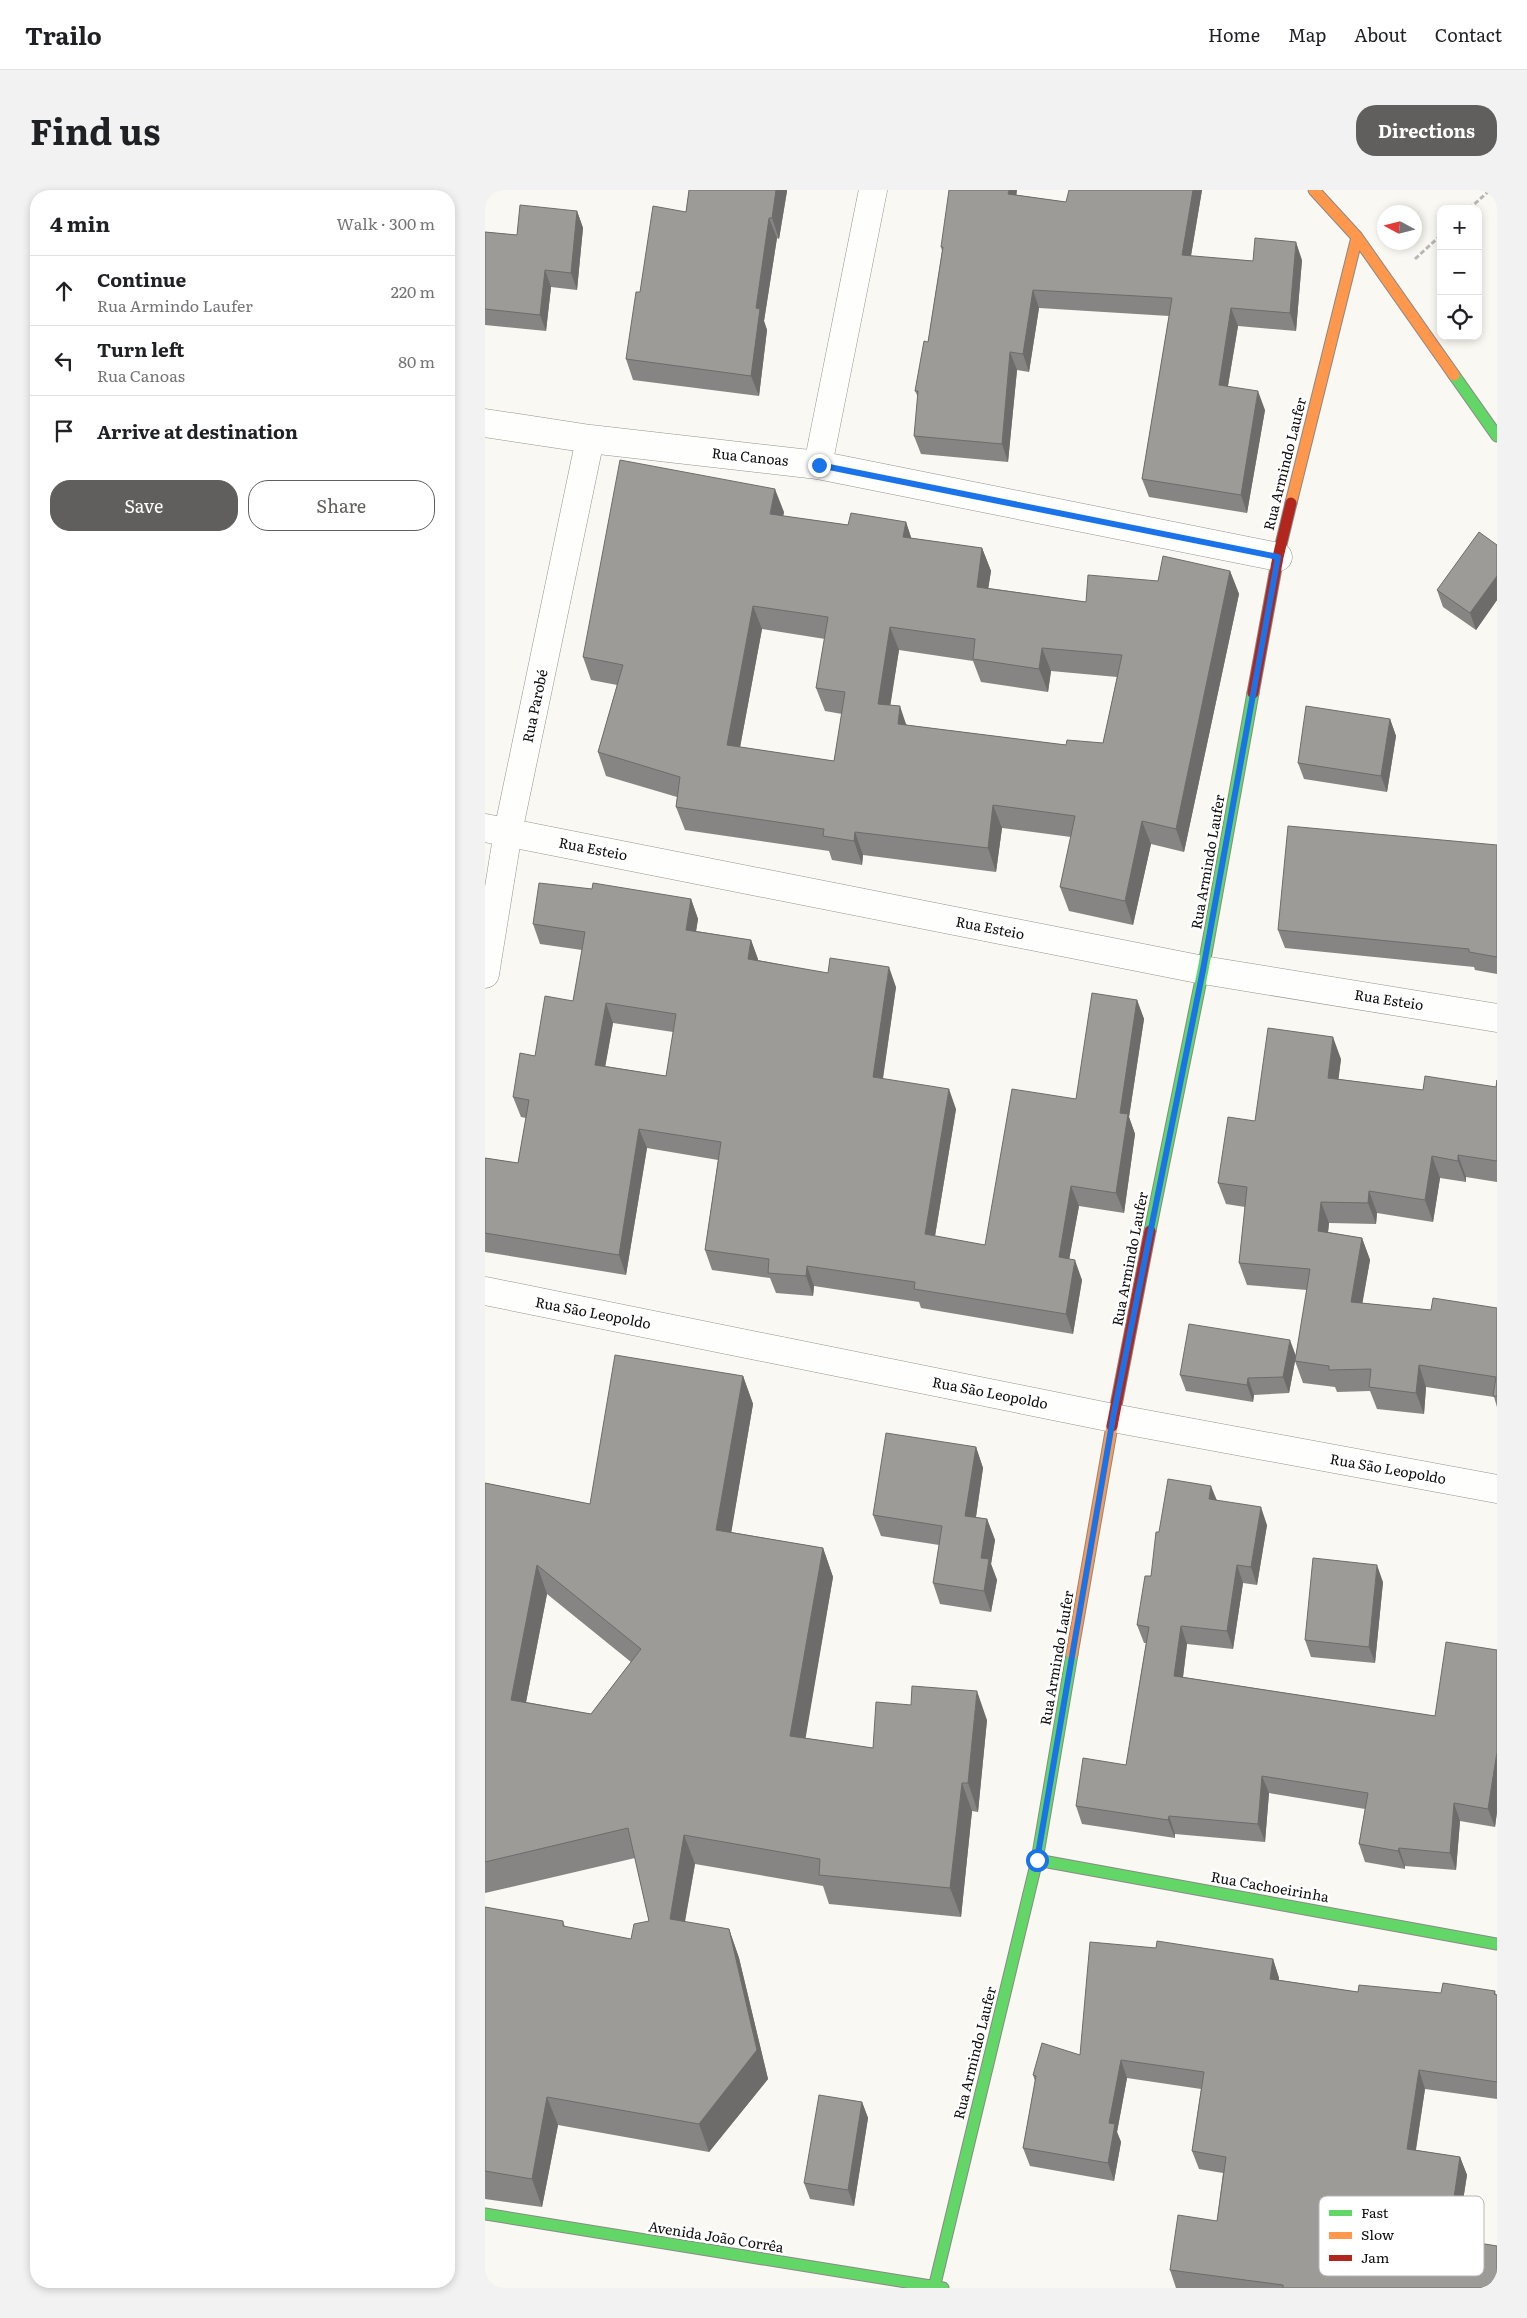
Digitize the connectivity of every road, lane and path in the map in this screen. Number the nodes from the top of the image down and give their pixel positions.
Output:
1 (873, 190) edge
2 (1314, 190) edge
3 (1490, 190) edge
4 (1473, 205) edge
5 (1357, 237) junction
6 (485, 423) edge
7 (1497, 436) edge
8 (590, 439) junction
9 (819, 465) junction
10 (1278, 557) junction
11 (497, 830) edge
12 (1203, 970) junction
13 (485, 974) edge
14 (1497, 1018) edge
15 (485, 1291) edge
16 (1113, 1418) junction
17 (1497, 1489) edge
18 (1037, 1860) junction
19 (1497, 1944) edge
20 (485, 2214) edge
21 (937, 2288) edge

1 - 9 street
2 - 5 street
3 - 4 path
5 - 7 street
5 - 10 street, Rua Armindo Laufer
6 - 8 street, Rua Canoas
8 - 9 street, Rua Canoas
8 - 11 street, Rua Parobé
9 - 10 street, Rua Canoas
10 - 12 street, Rua Armindo Laufer
11 - 12 street, Rua Esteio
11 - 13 street, Rua Parobé
12 - 14 street, Rua Esteio
12 - 16 street, Rua Armindo Laufer
15 - 16 street, Rua São Leopoldo
16 - 17 street, Rua São Leopoldo
16 - 18 street, Rua Armindo Laufer
18 - 19 street, Rua Cachoeirinha
18 - 21 street, Rua Armindo Laufer
20 - 21 street, Avenida João Corrêa

